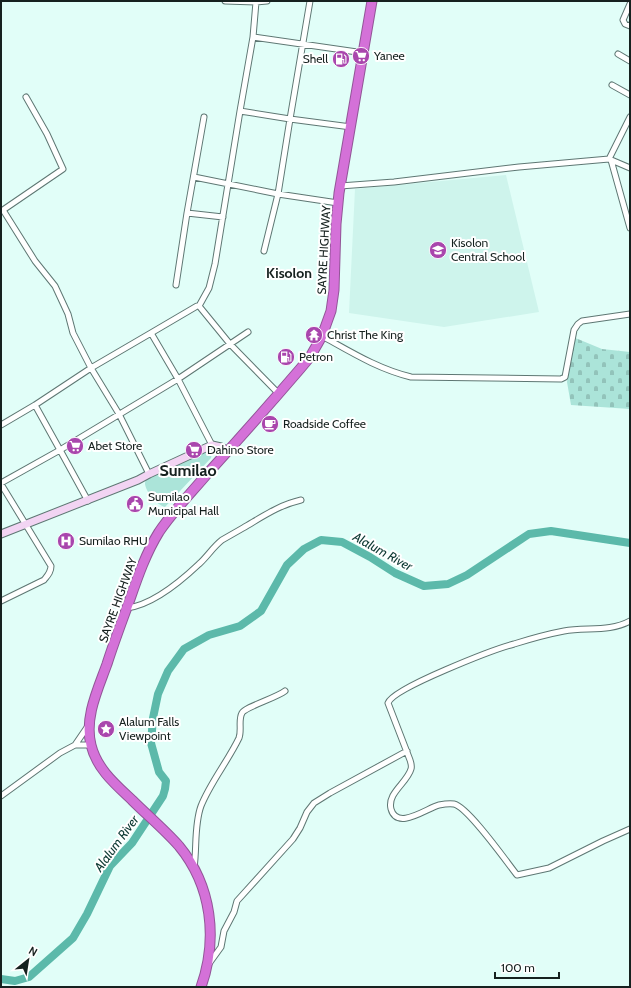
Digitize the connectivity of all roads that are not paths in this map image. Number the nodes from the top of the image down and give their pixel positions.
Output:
1 (226, 1) edge
2 (267, 1) edge
3 (310, 1) edge
4 (372, 1) edge
5 (256, 2) junction
6 (630, 4) edge
7 (630, 26) edge
8 (254, 37) junction
9 (302, 44) junction
10 (364, 53) junction
11 (618, 54) dead end
12 (630, 61) edge
13 (612, 85) dead end
14 (630, 95) edge
15 (26, 97) dead end
16 (240, 112) junction
17 (204, 117) dead end
18 (630, 117) edge
19 (290, 119) junction
20 (350, 127) junction
21 (628, 128) edge
22 (610, 160) junction
23 (630, 168) edge
24 (194, 177) junction
25 (229, 185) junction
26 (340, 186) junction
27 (278, 194) junction
28 (338, 203) junction
29 (187, 213) junction
30 (222, 217) junction
31 (630, 228) edge
32 (264, 251) dead end
33 (176, 285) dead end
34 (199, 306) junction
35 (630, 314) edge
36 (151, 332) junction
37 (248, 332) dead end
38 (322, 336) junction
39 (230, 344) junction
40 (91, 368) junction
41 (178, 379) junction
42 (279, 394) junction
43 (35, 405) junction
44 (119, 414) junction
45 (1, 425) edge
46 (212, 446) junction
47 (60, 450) junction
48 (228, 451) junction
49 (149, 474) junction
50 (1, 483) edge
51 (300, 500) dead end
52 (88, 501) junction
53 (26, 524) junction
54 (1, 534) edge
55 (1, 601) edge
56 (127, 608) junction
57 (630, 621) edge
58 (285, 692) dead end
59 (90, 724) junction
60 (75, 745) junction
61 (91, 745) junction
62 (407, 751) junction
63 (1, 796) edge
64 (630, 829) edge
65 (194, 868) junction
66 (208, 966) junction
67 (201, 987) edge

1 - 5 street
2 - 5 street
3 - 9 street
4 - 10 highway, SAYRE HIGHWAY
5 - 8 street
6 - 7 street
8 - 9 street
8 - 16 street
9 - 10 street
9 - 19 street
10 - 20 highway, SAYRE HIGHWAY
11 - 12 street
13 - 14 street
15 - 40 street
16 - 19 street
16 - 25 street
17 - 24 street
18 - 21 street
19 - 20 street
19 - 27 street
20 - 26 highway, SAYRE HIGHWAY
21 - 22 street
22 - 23 street
22 - 26 street
22 - 31 street
24 - 25 street
24 - 29 street
25 - 27 street
25 - 30 street
26 - 28 highway, SAYRE HIGHWAY
27 - 28 street
27 - 32 street
28 - 38 highway, SAYRE HIGHWAY
29 - 30 street
29 - 33 street
30 - 34 street
34 - 36 street
34 - 39 street
35 - 38 street
36 - 40 street
36 - 41 street
37 - 39 street
38 - 42 highway, SAYRE HIGHWAY
39 - 41 street
39 - 42 street
40 - 43 street
40 - 44 street
41 - 44 street
41 - 46 street
42 - 48 highway, SAYRE HIGHWAY
43 - 45 street
43 - 47 street
44 - 47 street
44 - 49 street
46 - 48 street
46 - 49 street
47 - 50 street
47 - 52 street
48 - 56 highway, SAYRE HIGHWAY
49 - 52 street
50 - 53 street
51 - 56 street
52 - 53 street
53 - 54 street
53 - 55 street
56 - 59 highway, SAYRE HIGHWAY
57 - 62 street
58 - 65 street
59 - 60 street
59 - 61 highway, SAYRE HIGHWAY
60 - 61 street
60 - 63 street
61 - 65 highway, SAYRE HIGHWAY
62 - 64 street
62 - 66 street
65 - 66 highway, SAYRE HIGHWAY
66 - 67 highway, SAYRE HIGHWAY

